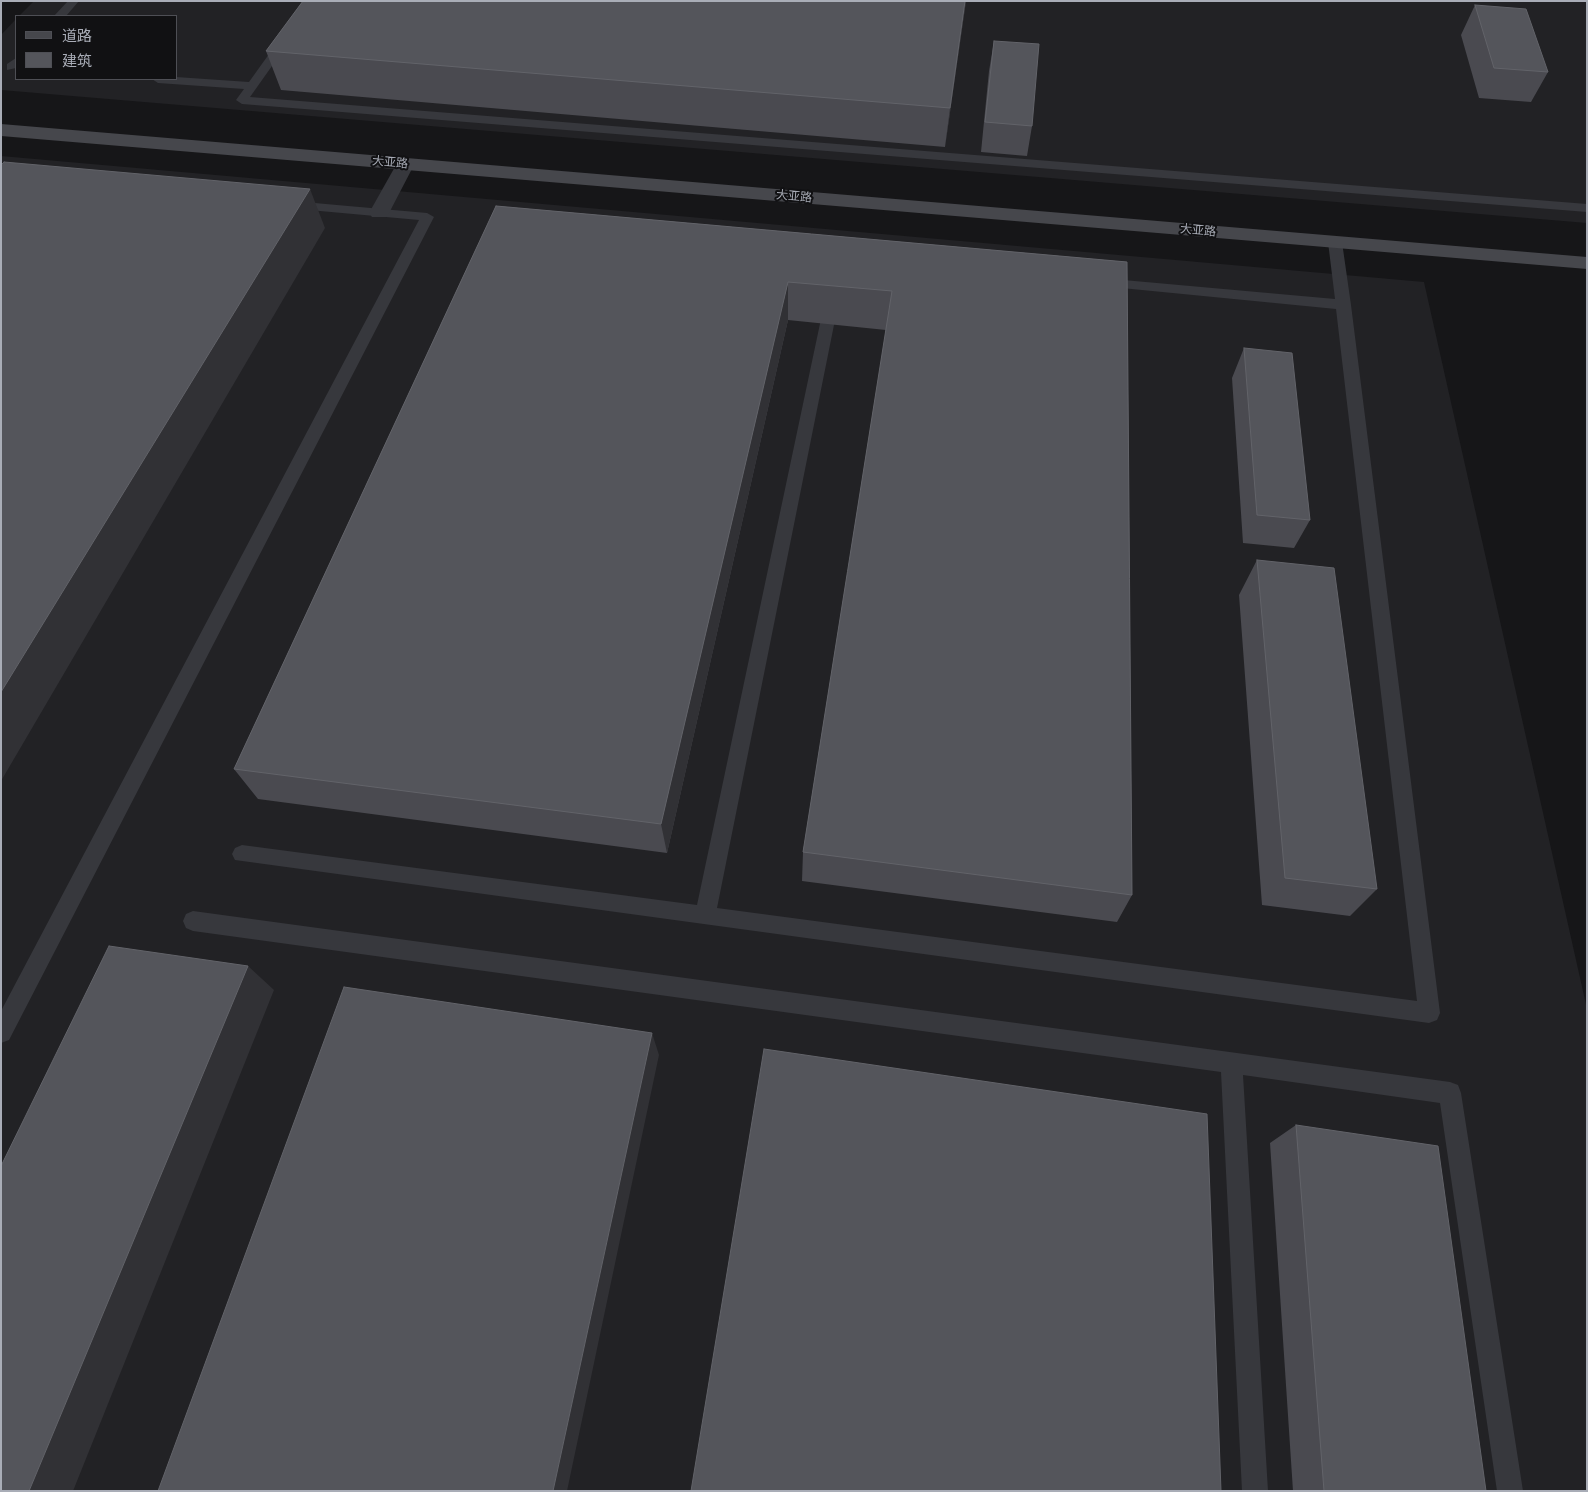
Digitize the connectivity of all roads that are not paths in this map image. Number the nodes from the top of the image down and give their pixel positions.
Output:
1 (74, 1) edge
2 (313, 1) edge
3 (61, 15) edge
4 (171, 80) edge
5 (252, 86) junction
6 (1, 130) edge
7 (404, 164) junction
8 (280, 204) edge
9 (1587, 208) edge
10 (379, 213) junction
11 (1335, 242) junction
12 (1587, 263) edge
13 (1088, 280) edge
14 (835, 286) edge
15 (1344, 305) junction
16 (242, 854) dead end
17 (705, 916) junction
18 (193, 921) dead end
19 (1, 1033) edge
20 (1232, 1063) junction
21 (1255, 1491) edge
22 (1510, 1491) edge

1 - 3 lane
2 - 5 lane
4 - 5 lane
5 - 9 lane
6 - 7 street, 大亚路
7 - 10 street
7 - 11 street, 大亚路
8 - 10 lane
10 - 19 lane
11 - 12 street, 大亚路
11 - 15 lane
13 - 15 lane
14 - 17 lane
15 - 17 lane
16 - 17 lane
18 - 20 lane
20 - 21 lane
20 - 22 lane

